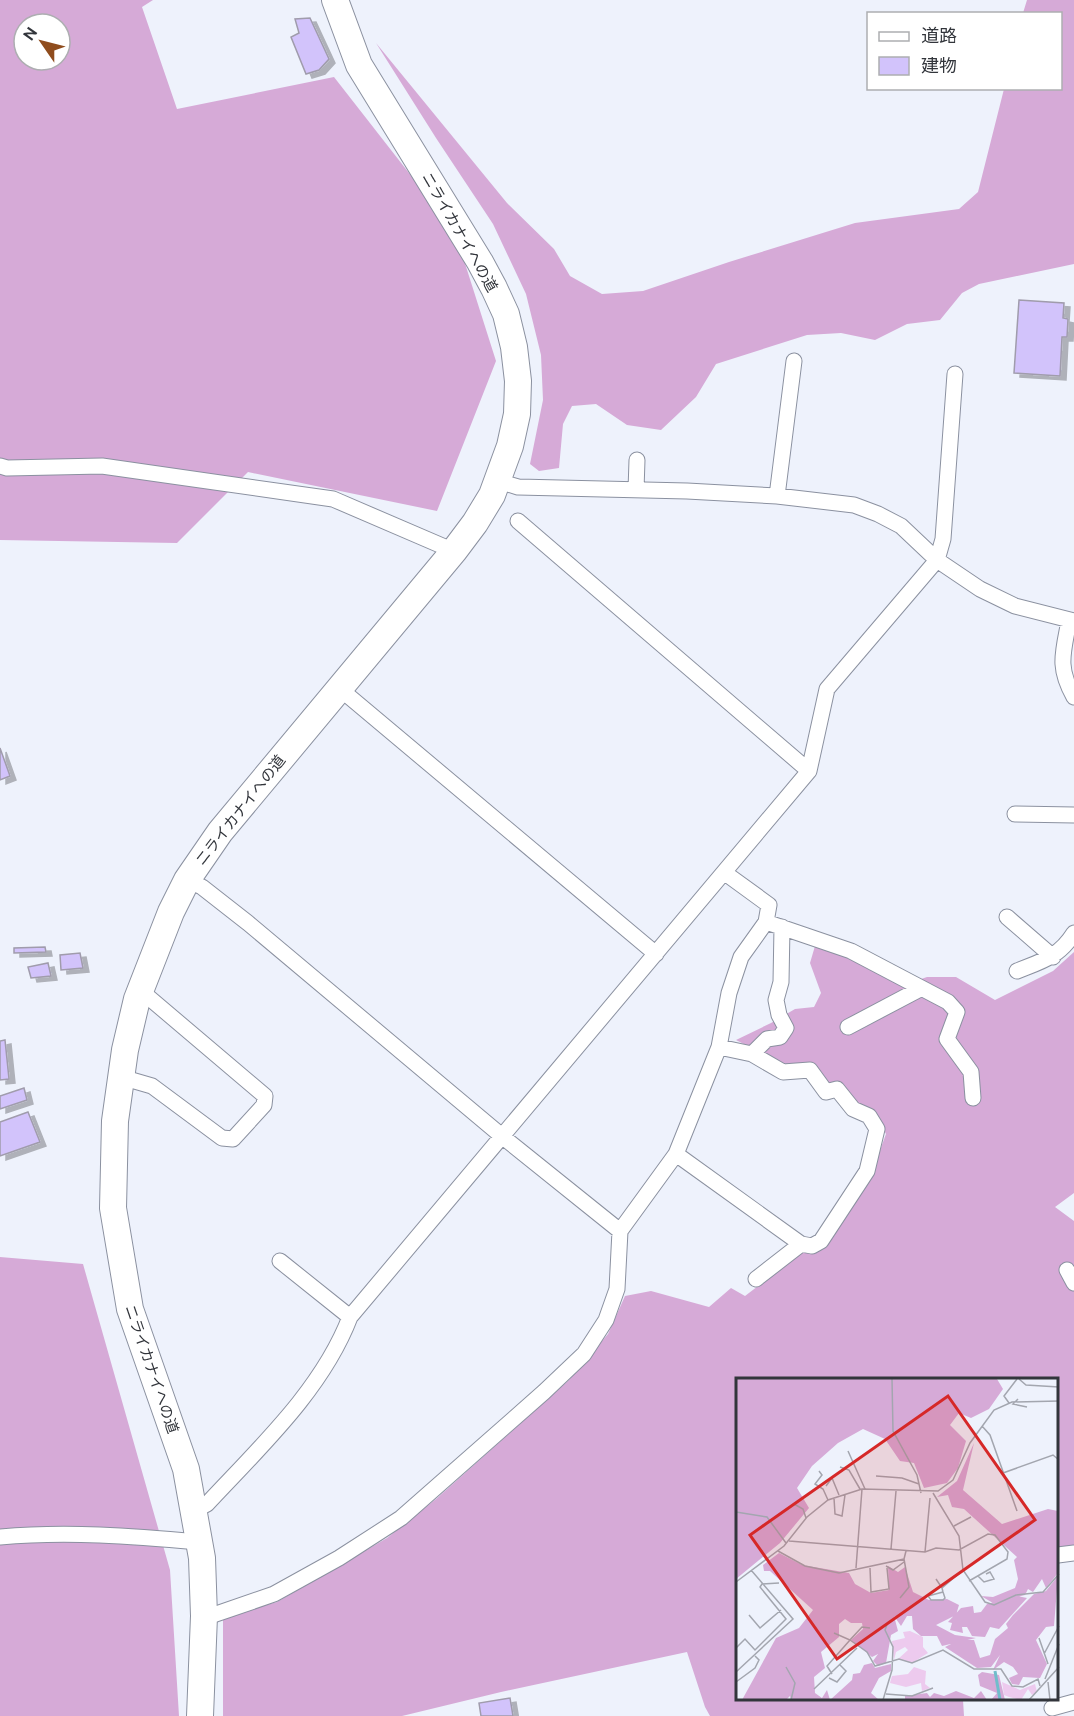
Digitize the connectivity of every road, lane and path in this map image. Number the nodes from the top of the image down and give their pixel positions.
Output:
1 (335, 0) edge
2 (794, 361) dead end
3 (955, 374) dead end
4 (637, 460) dead end
5 (0, 466) edge
6 (498, 482) junction
7 (636, 490) junction
8 (777, 496) junction
9 (518, 521) dead end
10 (454, 551) junction
11 (937, 560) junction
12 (1072, 621) edge
13 (339, 688) junction
14 (1074, 697) edge
15 (809, 771) junction
16 (1015, 814) dead end
17 (1074, 816) edge
18 (725, 873) junction
19 (187, 880) junction
20 (1006, 917) dead end
21 (766, 922) junction
22 (782, 927) junction
23 (1074, 933) edge
24 (656, 954) junction
25 (1053, 957) junction
26 (1017, 971) dead end
27 (920, 989) junction
28 (140, 990) junction
29 (848, 1026) dead end
30 (719, 1047) junction
31 (752, 1054) junction
32 (121, 1077) junction
33 (973, 1098) dead end
34 (503, 1137) junction
35 (676, 1154) junction
36 (620, 1231) junction
37 (801, 1244) junction
38 (279, 1261) dead end
39 (756, 1279) dead end
40 (350, 1317) junction
41 (194, 1511) junction
42 (0, 1537) edge
43 (199, 1542) junction
44 (1074, 1552) edge
45 (1059, 1555) edge
46 (204, 1616) junction
47 (1074, 1702) edge
48 (1052, 1708) edge
49 (200, 1716) edge

1 - 6 main road, ニライカナイへの道
2 - 8 street
3 - 11 street
4 - 7 street
5 - 10 street
6 - 7 street
6 - 10 main road, ニライカナイへの道
7 - 8 street
8 - 11 street
9 - 15 street
10 - 13 main road, ニライカナイへの道
11 - 12 street
11 - 15 street
12 - 14 street
13 - 19 main road, ニライカナイへの道
13 - 24 street
15 - 18 street
16 - 17 street
18 - 21 street
18 - 24 street
19 - 28 main road, ニライカナイへの道
19 - 34 street
20 - 25 street
21 - 22 street
21 - 30 street
22 - 27 street
22 - 31 street
23 - 25 street
24 - 34 street
25 - 26 street
27 - 29 street
27 - 33 street
28 - 32 main road, ニライカナイへの道
28 - 32 street
30 - 31 street
30 - 35 street
31 - 37 street
32 - 41 main road, ニライカナイへの道
34 - 36 street
34 - 40 street
35 - 36 street
35 - 37 street
36 - 46 street
37 - 39 street
38 - 40 street
40 - 41 street
41 - 43 main road, ニライカナイへの道
42 - 43 street
43 - 46 main road, ニライカナイへの道
44 - 45 street
46 - 49 main road, ニライカナイへの道
47 - 48 street

